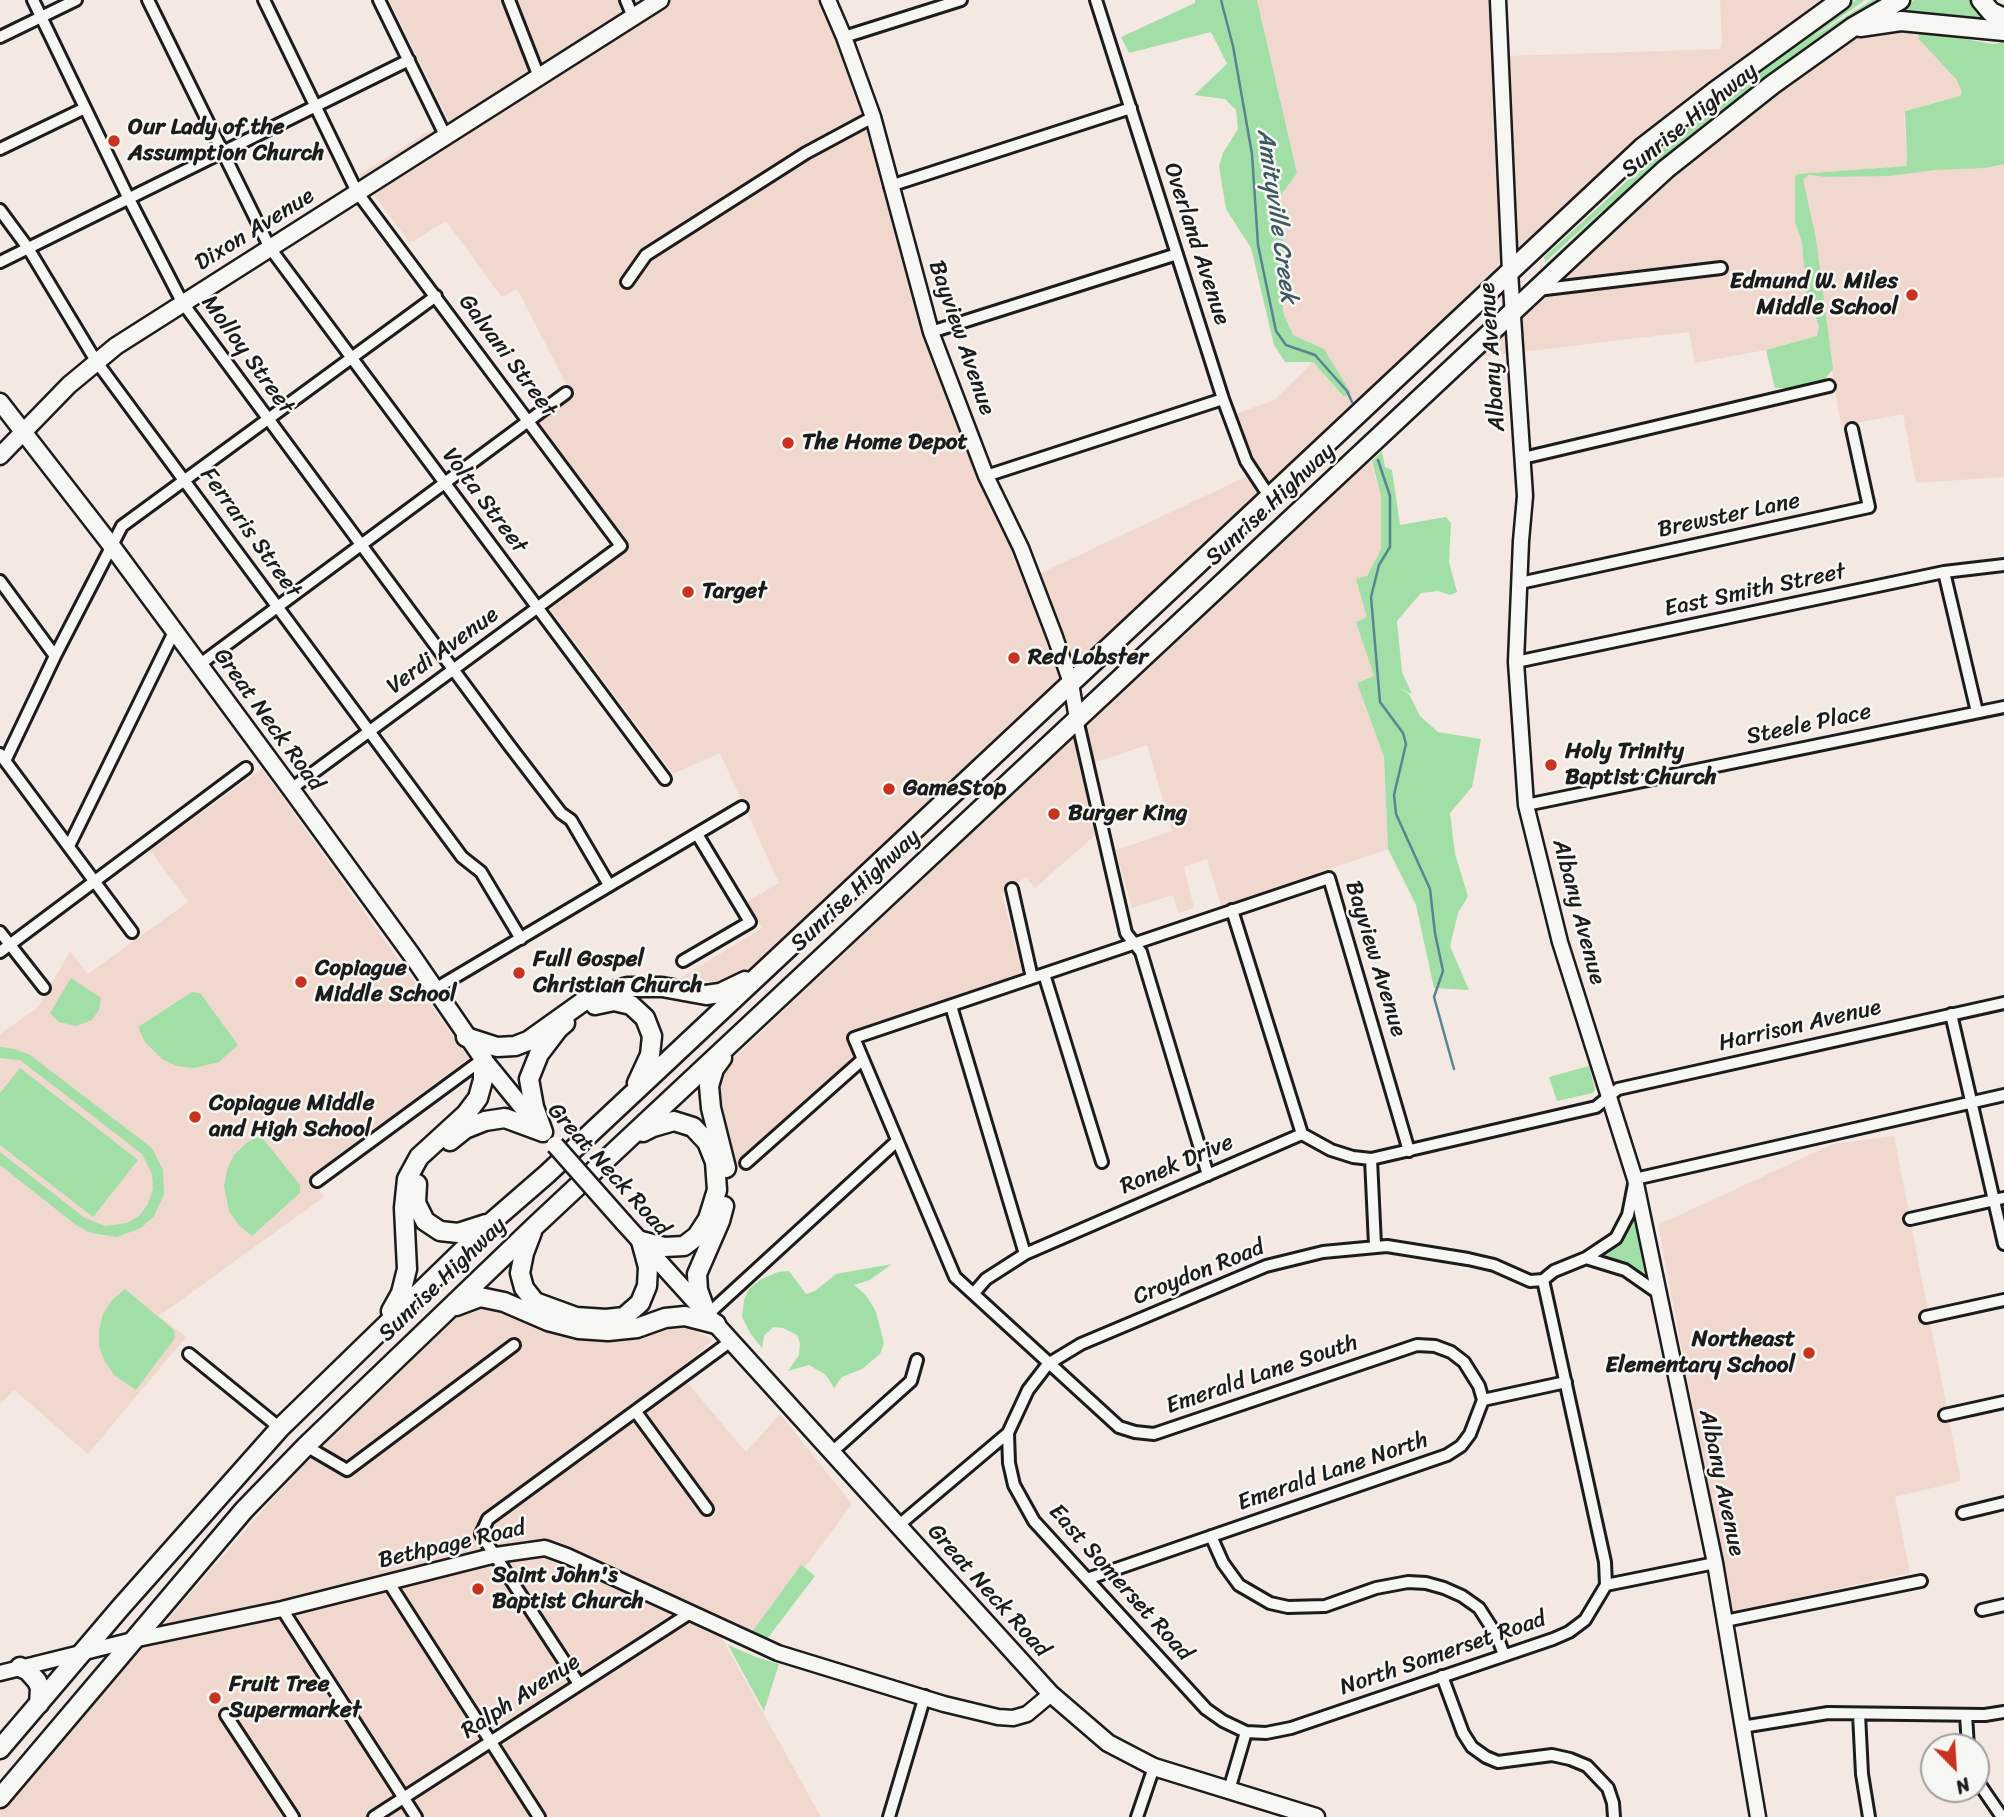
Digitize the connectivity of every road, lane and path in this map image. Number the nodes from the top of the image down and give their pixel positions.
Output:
1 (33, 0) edge
2 (76, 0) edge
3 (148, 0) edge
4 (264, 0) edge
5 (379, 0) edge
6 (509, 0) edge
7 (626, 0) edge
8 (660, 0) edge
9 (828, 0) edge
10 (961, 0) edge
11 (1096, 0) edge
12 (1498, 0) edge
13 (1899, 0) edge
14 (1981, 0) edge
15 (1835, 3) edge
16 (41, 17) junction
17 (633, 17) junction
18 (2004, 18) edge
19 (1853, 27) junction
20 (2004, 31) edge
21 (0, 37) edge
22 (844, 37) junction
23 (409, 60) junction
24 (539, 77) junction
25 (316, 107) junction
26 (85, 108) junction
27 (1130, 108) junction
28 (873, 117) junction
29 (445, 135) junction
30 (0, 149) edge
31 (222, 153) junction
32 (890, 186) junction
33 (357, 192) junction
34 (129, 199) junction
35 (0, 210) edge
36 (29, 248) junction
37 (270, 248) junction
38 (1177, 254) junction
39 (0, 262) edge
40 (1721, 268) dead end
41 (1510, 272) junction
42 (627, 282) dead end
43 (1537, 290) junction
44 (436, 296) junction
45 (182, 302) junction
46 (1513, 313) junction
47 (931, 332) junction
48 (352, 357) junction
49 (96, 361) junction
50 (1829, 386) dead end
51 (566, 393) dead end
52 (1223, 399) junction
53 (0, 402) edge
54 (268, 420) junction
55 (528, 421) junction
56 (1852, 429) dead end
57 (23, 431) junction
58 (0, 456) edge
59 (1523, 458) junction
60 (986, 476) junction
61 (185, 481) junction
62 (444, 483) junction
63 (1269, 496) junction
64 (111, 545) junction
65 (360, 545) junction
66 (621, 546) joint
67 (2004, 565) edge
68 (1944, 572) junction
69 (0, 581) edge
70 (1520, 583) junction
71 (277, 606) junction
72 (538, 608) junction
73 (174, 632) junction
74 (55, 656) junction
75 (1516, 662) junction
76 (198, 665) junction
77 (454, 669) junction
78 (1071, 683) junction
79 (2004, 707) edge
80 (1977, 712) junction
81 (1077, 719) junction
82 (369, 731) junction
83 (3, 757) edge
84 (246, 768) dead end
85 (665, 779) dead end
86 (290, 789) junction
87 (1525, 805) junction
88 (742, 807) dead end
89 (697, 834) junction
90 (69, 846) junction
91 (94, 881) junction
92 (609, 885) junction
93 (1012, 889) dead end
94 (1232, 910) junction
95 (0, 932) edge
96 (132, 932) dead end
97 (521, 939) junction
98 (1135, 943) junction
99 (5, 948) edge
100 (683, 961) dead end
101 (761, 974) junction
102 (1044, 974) junction
103 (1032, 978) junction
104 (44, 988) dead end
105 (435, 989) junction
106 (2004, 1003) edge
107 (951, 1006) junction
108 (1951, 1014) junction
109 (466, 1037) junction
110 (854, 1038) joint
111 (733, 1042) junction
112 (482, 1059) junction
113 (863, 1059) junction
114 (2004, 1095) edge
115 (629, 1096) junction
116 (1609, 1097) junction
117 (1972, 1103) junction
118 (1302, 1134) junction
119 (550, 1139) junction
120 (629, 1140) junction
121 (897, 1141) junction
122 (1409, 1151) junction
123 (1371, 1158) junction
124 (746, 1163) dead end
125 (1102, 1163) dead end
126 (1208, 1175) junction
127 (1635, 1179) junction
128 (317, 1181) dead end
129 (1999, 1199) edge
130 (1910, 1219) dead end
131 (494, 1220) junction
132 (535, 1226) junction
133 (641, 1241) junction
134 (2004, 1244) edge
135 (1375, 1245) junction
136 (1025, 1254) junction
137 (1586, 1258) junction
138 (1543, 1280) junction
139 (974, 1293) junction
140 (1658, 1293) junction
141 (2004, 1300) edge
142 (445, 1314) junction
143 (1926, 1317) dead end
144 (711, 1319) junction
145 (380, 1330) junction
146 (731, 1341) junction
147 (514, 1345) dead end
148 (189, 1354) dead end
149 (917, 1360) dead end
150 (1048, 1364) junction
151 (1566, 1382) junction
152 (1483, 1400) junction
153 (2004, 1402) edge
154 (636, 1412) junction
155 (1945, 1415) dead end
156 (280, 1428) junction
157 (1008, 1433) junction
158 (306, 1446) junction
159 (832, 1451) junction
160 (2004, 1503) edge
161 (707, 1509) dead end
162 (1963, 1513) dead end
163 (899, 1525) junction
164 (1211, 1536) junction
165 (496, 1555) junction
166 (1715, 1563) junction
167 (1087, 1579) junction
168 (1922, 1581) dead end
169 (389, 1583) junction
170 (1606, 1585) junction
171 (2004, 1605) edge
172 (282, 1609) junction
173 (1982, 1610) dead end
174 (690, 1613) junction
175 (1725, 1621) junction
176 (133, 1640) junction
177 (83, 1652) junction
178 (1504, 1655) junction
179 (20, 1667) junction
180 (0, 1672) edge
181 (1442, 1676) junction
182 (579, 1684) junction
183 (1051, 1694) junction
184 (925, 1696) junction
185 (39, 1704) junction
186 (2004, 1712) edge
187 (1859, 1714) junction
188 (226, 1715) dead end
189 (1966, 1715) junction
190 (1742, 1727) junction
191 (1246, 1732) junction
192 (1967, 1733) edge
193 (491, 1742) junction
194 (0, 1749) edge
195 (1154, 1767) junction
196 (1230, 1790) junction
197 (0, 1798) edge
198 (403, 1798) junction
199 (1990, 1799) edge
200 (293, 1817) edge
201 (374, 1817) edge
202 (416, 1817) edge
203 (539, 1817) edge
204 (889, 1817) edge
205 (1138, 1817) edge
206 (1316, 1817) edge
207 (1614, 1817) edge
208 (1758, 1817) edge
209 (1869, 1817) edge
210 (2002, 1817) edge

1 - 16 street, Molloy Street
2 - 16 street
3 - 31 street, Volta Street
4 - 25 street, Galvani Street
5 - 23 street
6 - 24 street
7 - 17 street
8 - 17 main road, Dixon Avenue
9 - 22 street, Bayview Avenue
10 - 22 street
11 - 27 street, Overland Avenue
12 - 41 street, Albany Avenue
13 - 19 highway, Sunrise Highway
14 - 18 highway
15 - 41 highway, Sunrise Highway
16 - 21 street
16 - 26 street, Molloy Street
17 - 24 main road, Dixon Avenue
19 - 20 highway
19 - 43 highway, Sunrise Highway
22 - 28 street, Bayview Avenue
23 - 25 street
23 - 29 street
24 - 29 main road, Dixon Avenue
25 - 31 street
25 - 33 street, Galvani Street
26 - 30 street
26 - 34 street, Molloy Street
27 - 32 street
27 - 38 street, Overland Avenue
28 - 32 street, Bayview Avenue
28 - 42 street
29 - 33 main road, Dixon Avenue
31 - 34 street
31 - 37 street, Volta Street
32 - 47 street, Bayview Avenue
33 - 37 main road, Dixon Avenue
33 - 44 street, Galvani Street
34 - 36 street
34 - 45 street, Molloy Street
35 - 36 street, Ferraris Street
36 - 39 street
36 - 49 street, Ferraris Street
37 - 45 main road, Dixon Avenue
37 - 48 street, Volta Street
38 - 47 street
38 - 52 street, Overland Avenue
40 - 43 street
41 - 46 street, Albany Avenue
41 - 63 highway, Sunrise Highway
43 - 46 highway, Sunrise Highway
44 - 48 street
44 - 55 street, Galvani Street
45 - 49 main road, Dixon Avenue
45 - 54 street, Molloy Street
46 - 59 street, Albany Avenue
46 - 81 highway, Sunrise Highway
47 - 60 street, Bayview Avenue
48 - 54 street
48 - 62 street, Volta Street
49 - 57 main road, Dixon Avenue
49 - 61 street, Ferraris Street
50 - 59 street
51 - 55 street
52 - 60 street
52 - 63 street, Overland Avenue
53 - 57 main road, Great Neck Road
54 - 61 street
54 - 65 street, Molloy Street
55 - 62 street
55 - 66 street, Galvani Street
56 - 70 street, Brewster Lane
57 - 58 main road, Dixon Avenue
57 - 64 main road, Great Neck Road
59 - 70 street, Albany Avenue
60 - 78 street, Bayview Avenue
61 - 64 street
61 - 71 street, Ferraris Street
62 - 65 street
62 - 72 street, Volta Street
63 - 78 highway, Sunrise Highway
64 - 73 main road, Great Neck Road
64 - 74 street
65 - 71 street
65 - 77 street, Molloy Street
66 - 72 street, Verdi Avenue
67 - 68 street, East Smith Street
68 - 75 street, East Smith Street
68 - 80 street
69 - 74 street
70 - 75 street, Albany Avenue
71 - 76 street
71 - 82 street, Ferraris Street
72 - 77 street, Verdi Avenue
72 - 85 street, Volta Street
73 - 76 main road, Great Neck Road
73 - 90 street
74 - 83 street
75 - 87 street, Albany Avenue
76 - 86 main road, Great Neck Road
77 - 82 street, Verdi Avenue
77 - 92 street, Molloy Street
78 - 81 street, Bayview Avenue
78 - 101 highway, Sunrise Highway
79 - 80 street, Steele Place
80 - 87 street, Steele Place
81 - 98 street
81 - 111 highway, Sunrise Highway
82 - 86 street, Verdi Avenue
82 - 97 street, Ferraris Street
83 - 90 street
84 - 91 street
86 - 105 main road, Great Neck Road
87 - 116 street, Albany Avenue
88 - 89 street
89 - 92 street
89 - 100 street
90 - 91 street
91 - 96 street
91 - 99 street
92 - 97 street
93 - 103 street
94 - 98 street, Bayview Avenue
94 - 118 street
94 - 122 street, Bayview Avenue
95 - 99 street
97 - 105 street
98 - 102 street, Bayview Avenue
98 - 126 street
99 - 104 street
101 - 109 highway
101 - 115 highway, Sunrise Highway
102 - 103 street, Bayview Avenue
102 - 125 street
103 - 107 street, Bayview Avenue
105 - 109 main road, Great Neck Road
106 - 108 street, Harrison Avenue
107 - 110 street, Bayview Avenue
107 - 136 street
108 - 116 street, Harrison Avenue
108 - 117 street
109 - 112 main road, Great Neck Road
110 - 113 street, Emerald Lane South
111 - 120 highway, Sunrise Highway
111 - 144 highway
112 - 119 main road, Great Neck Road
112 - 128 street
112 - 145 highway
113 - 121 street, Emerald Lane South
113 - 124 street
114 - 117 street
115 - 119 highway
115 - 131 highway, Sunrise Highway
116 - 122 street
116 - 127 street, Albany Avenue
117 - 127 street
117 - 129 street
118 - 123 street
118 - 126 street, Ronek Drive
119 - 131 highway
119 - 133 main road, Great Neck Road, bridge
120 - 132 highway, Sunrise Highway
120 - 133 highway
121 - 139 street, Emerald Lane South
121 - 144 street
122 - 123 street
123 - 135 street
126 - 136 street, Ronek Drive
127 - 137 street
127 - 140 street, Albany Avenue
129 - 130 street
129 - 134 street
131 - 145 highway, Sunrise Highway
132 - 133 highway
132 - 142 highway, Sunrise Highway
133 - 144 main road, Great Neck Road
135 - 138 street, Croydon Road
135 - 150 street, Croydon Road
136 - 139 street, Ronek Drive
137 - 138 street
137 - 140 street
138 - 151 street
139 - 150 street, Emerald Lane South
140 - 166 street, Albany Avenue
141 - 143 street
142 - 144 highway
142 - 158 highway, Sunrise Highway
144 - 146 main road, Great Neck Road
145 - 156 highway, Sunrise Highway
146 - 154 street
146 - 159 main road, Great Neck Road
147 - 158 street
148 - 156 street
149 - 159 street
150 - 152 street, Emerald Lane South
150 - 157 street, Croydon Road
151 - 152 street
151 - 170 street
152 - 164 street, Emerald Lane North
153 - 155 street
154 - 161 street
154 - 165 street
156 - 177 highway, Sunrise Highway
157 - 163 street, Croydon Road
157 - 167 street, East Somerset Road
158 - 176 highway, Sunrise Highway
159 - 163 main road, Great Neck Road
160 - 162 street
163 - 183 main road, Great Neck Road
164 - 167 street, Emerald Lane North
164 - 178 street
165 - 169 street, Bethpage Road
165 - 174 street, Bethpage Road
165 - 182 street
166 - 170 street
166 - 175 street, Albany Avenue
167 - 191 street, East Somerset Road
168 - 175 street
169 - 172 street, Bethpage Road
169 - 193 street
170 - 178 street, North Somerset Road
171 - 173 street
172 - 176 street, Bethpage Road
172 - 198 street
174 - 182 street, Ralph Avenue
174 - 184 street, Bethpage Road
175 - 190 street, Albany Avenue
176 - 177 street, Bethpage Road
176 - 197 highway, Sunrise Highway
177 - 179 street, Bethpage Road
177 - 185 highway, Sunrise Highway
178 - 181 street, North Somerset Road
179 - 180 street, Bethpage Road
179 - 185 highway
181 - 191 street, North Somerset Road
181 - 207 street
182 - 193 street, Ralph Avenue
183 - 184 street, Bethpage Road
183 - 195 main road, Great Neck Road
184 - 204 street
185 - 194 highway, Sunrise Highway
186 - 189 street
187 - 189 street
187 - 190 street
187 - 209 street
188 - 200 street
189 - 192 street
190 - 208 street, Albany Avenue
191 - 196 street
193 - 198 street, Ralph Avenue
193 - 203 street
195 - 196 main road, Great Neck Road
195 - 205 street
196 - 206 main road, Great Neck Road
198 - 201 street, Ralph Avenue
198 - 202 street
199 - 210 street

